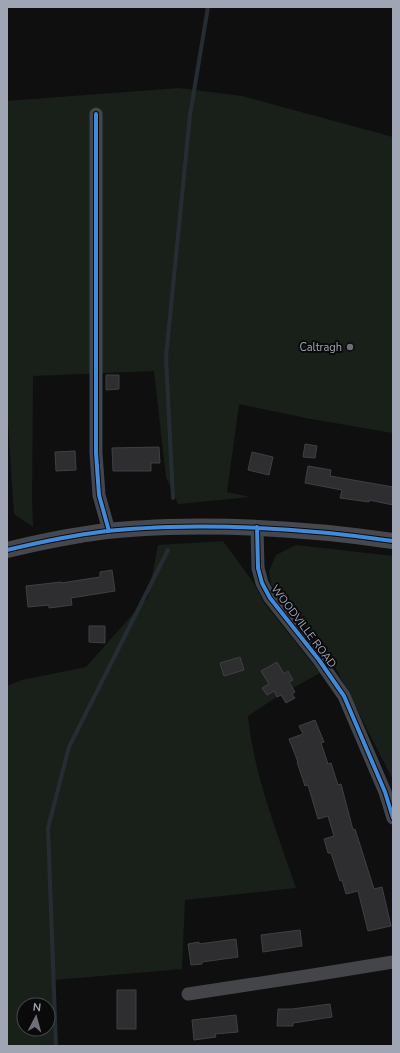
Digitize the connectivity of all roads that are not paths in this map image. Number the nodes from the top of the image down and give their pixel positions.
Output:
1 (96, 114) dead end
2 (257, 527) junction
3 (109, 531) junction
4 (393, 541) edge
5 (7, 550) edge
6 (393, 818) edge
7 (393, 962) edge
8 (188, 994) dead end

1 - 3 street
2 - 3 main road
2 - 4 main road
2 - 6 street, WOODVILLE ROAD
3 - 5 main road
7 - 8 street

